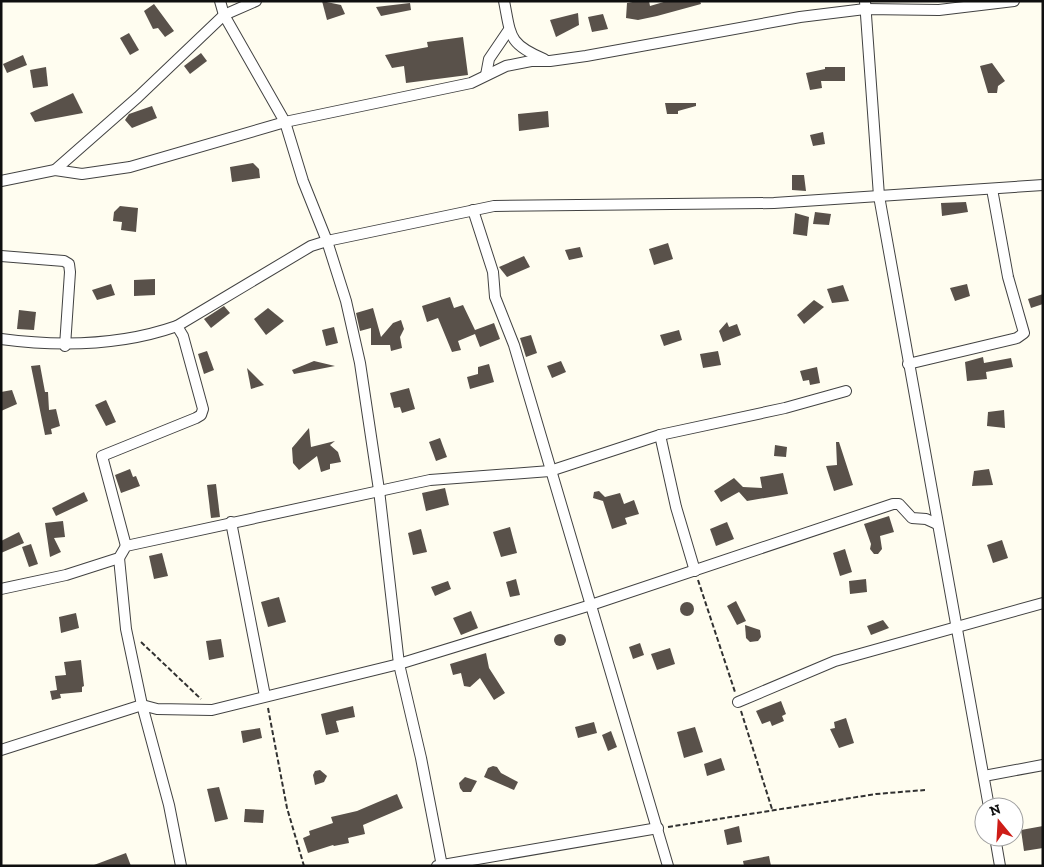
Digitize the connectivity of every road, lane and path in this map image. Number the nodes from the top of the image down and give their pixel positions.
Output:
1 (220, 1) edge
2 (256, 1) edge
3 (504, 1) edge
4 (1014, 1) edge
5 (865, 5) edge
6 (224, 15) junction
7 (508, 31) junction
8 (550, 61) junction
9 (486, 75) junction
10 (286, 122) junction
11 (55, 170) junction
12 (1, 181) edge
13 (1043, 185) edge
14 (992, 189) junction
15 (879, 196) junction
16 (473, 210) junction
17 (327, 241) junction
18 (1, 256) edge
19 (177, 326) junction
20 (1, 339) edge
21 (65, 346) junction
22 (908, 364) junction
23 (846, 391) dead end
24 (660, 435) junction
25 (550, 471) junction
26 (379, 490) junction
27 (231, 522) junction
28 (937, 524) junction
29 (126, 546) junction
30 (119, 558) junction
31 (695, 571) junction
32 (1, 589) edge
33 (1043, 603) edge
34 (591, 605) junction
35 (955, 626) junction
36 (140, 642) dead end
37 (399, 664) junction
38 (265, 696) junction
39 (738, 702) junction
40 (142, 705) junction
41 (212, 710) junction
42 (1, 750) edge
43 (1043, 765) edge
44 (984, 776) junction
45 (925, 790) dead end
46 (988, 797) edge
47 (772, 810) junction
48 (658, 828) junction
49 (997, 847) edge
50 (440, 865) edge
51 (181, 866) edge
52 (304, 866) edge
53 (668, 866) edge
54 (1000, 866) edge

1 - 6 street
2 - 6 street
3 - 7 street
4 - 5 street
5 - 8 street
5 - 15 street
6 - 10 street
6 - 11 street
7 - 8 street
7 - 9 street
8 - 9 street
9 - 10 street
10 - 11 street
10 - 17 street
11 - 12 street
13 - 14 street
14 - 15 street
14 - 22 street
15 - 16 street
15 - 22 street
16 - 17 street
16 - 25 street
17 - 19 street
17 - 26 street
18 - 21 street
19 - 21 street
19 - 29 street
20 - 21 street
22 - 28 street
23 - 24 street
24 - 25 street
24 - 31 street
25 - 26 street
25 - 34 street
26 - 27 street
26 - 37 street
27 - 29 street
27 - 38 street
28 - 31 street
28 - 35 street
29 - 30 street
30 - 32 street
30 - 40 street
31 - 34 street
31 - 39 path
33 - 35 street
34 - 37 street
34 - 48 street
35 - 39 street
35 - 44 street
36 - 41 path
37 - 38 street
37 - 50 street
38 - 41 street
38 - 52 path
39 - 47 path
40 - 41 street
40 - 42 street
40 - 51 street
43 - 44 street
44 - 46 street
45 - 47 path
47 - 48 path
48 - 50 street
48 - 53 street
49 - 54 street

